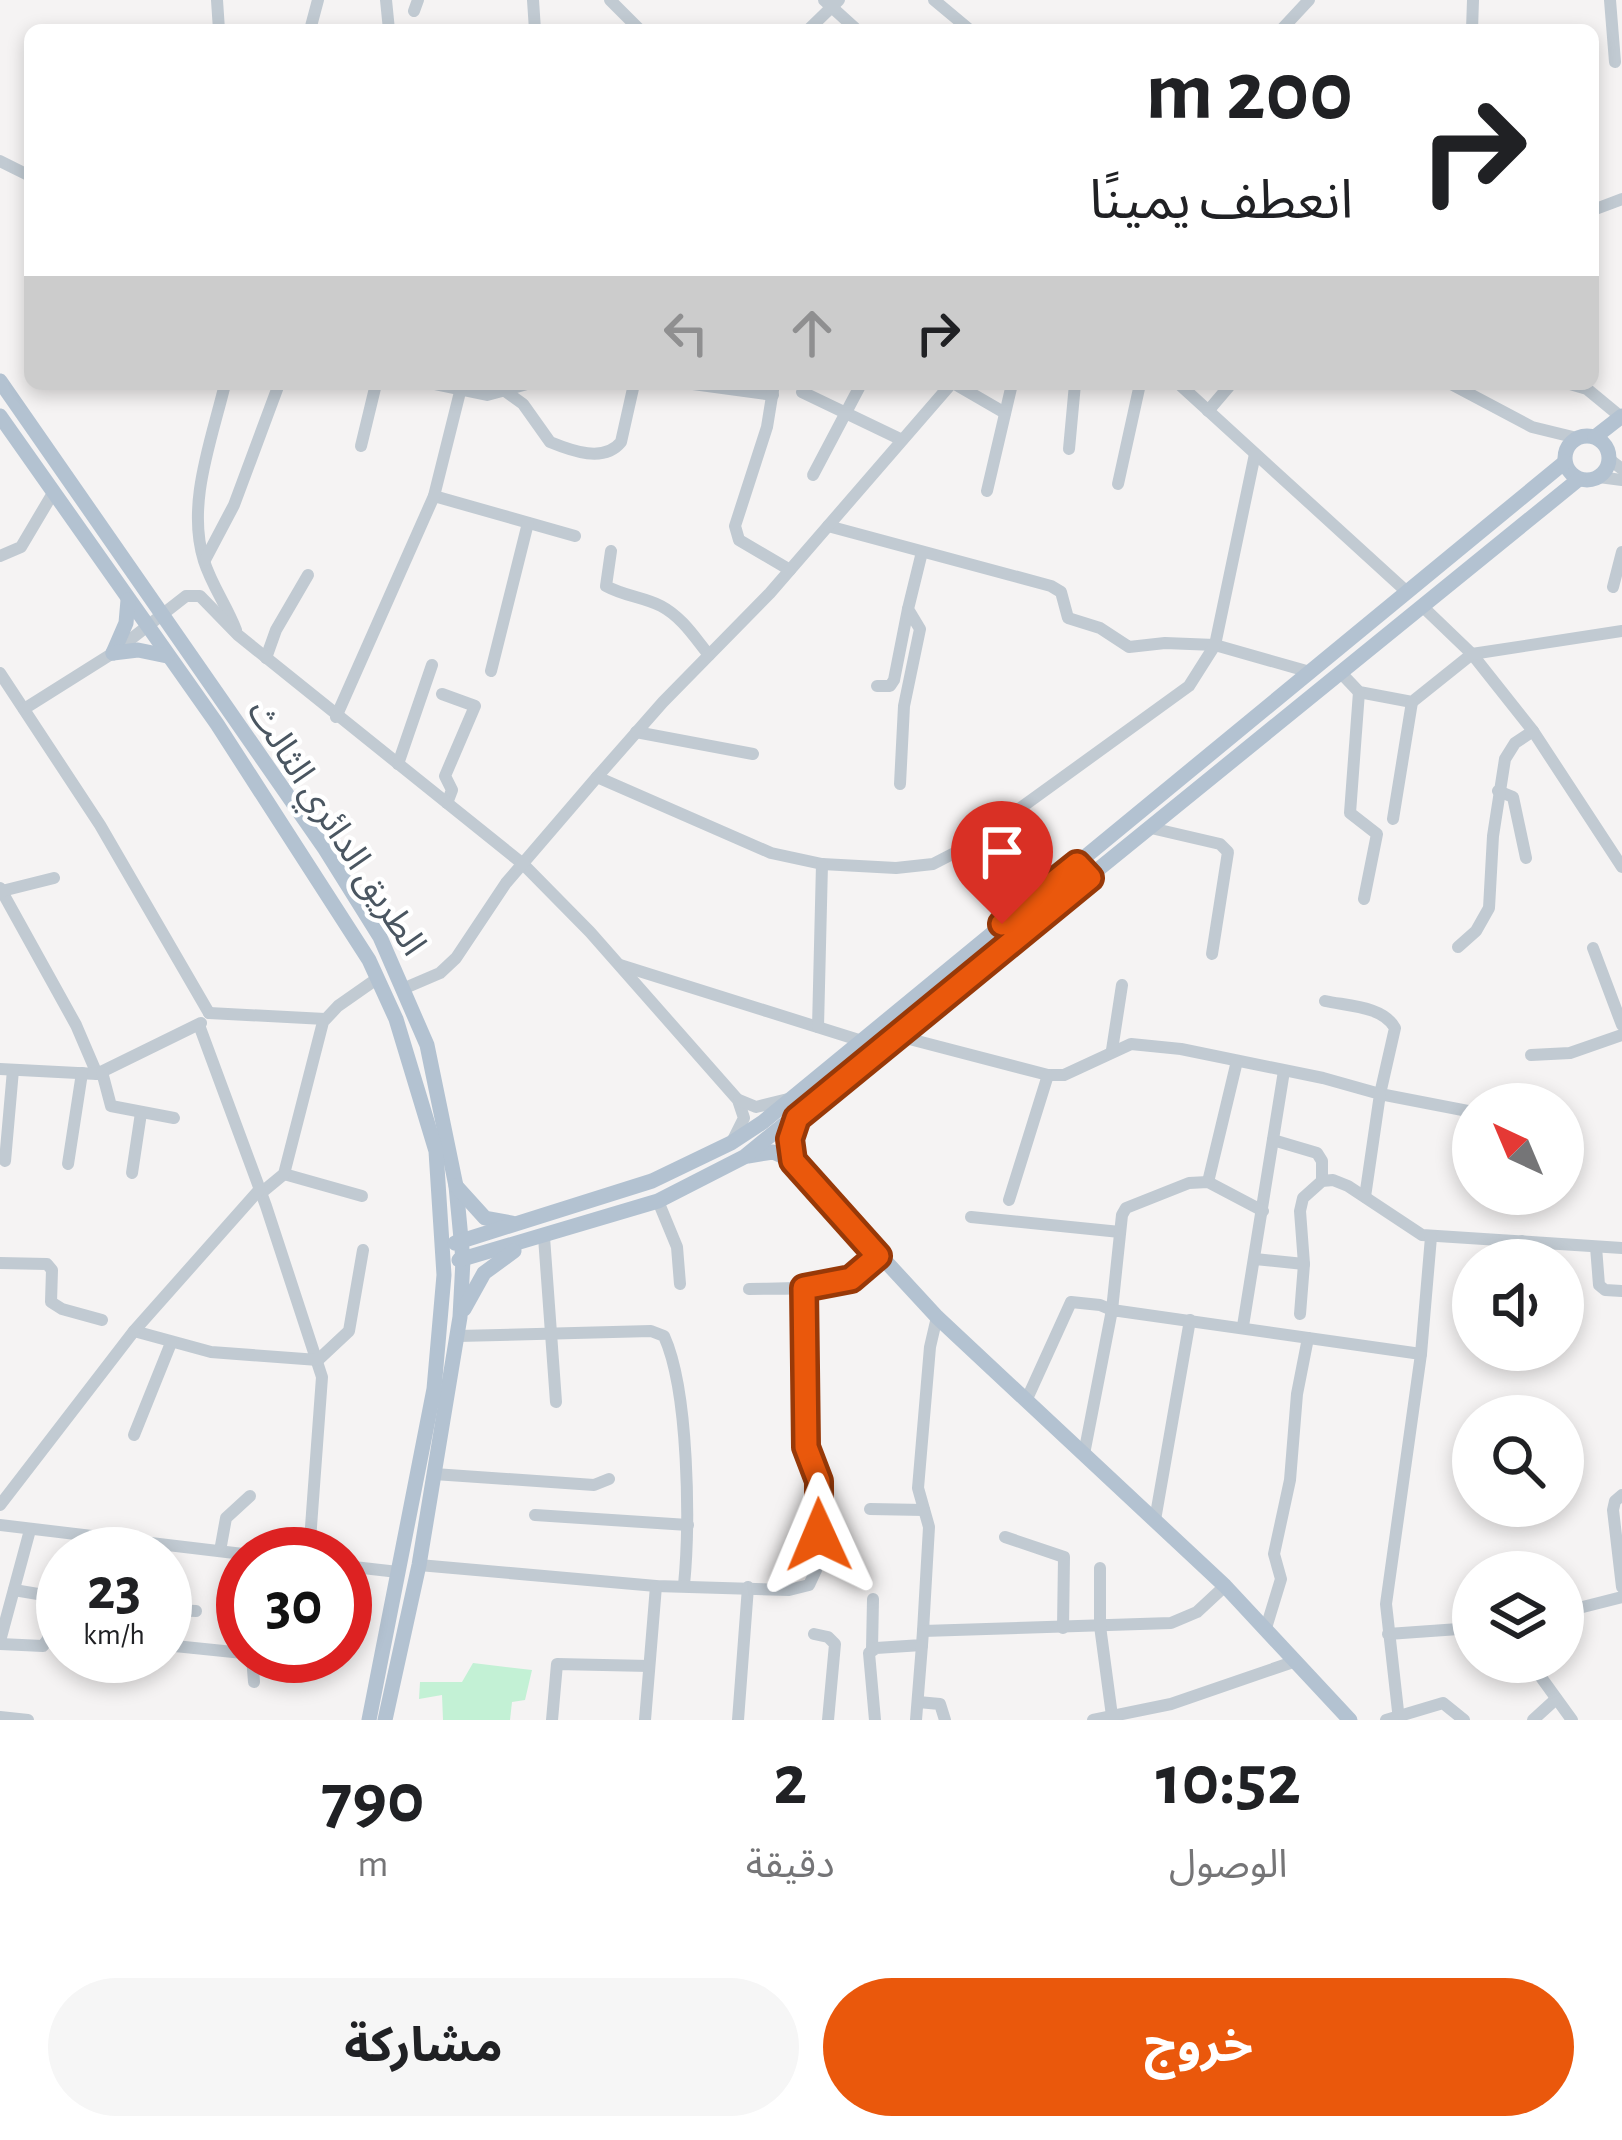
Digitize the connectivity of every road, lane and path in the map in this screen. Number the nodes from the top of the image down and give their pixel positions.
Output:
1 (610, 0) edge
2 (934, 0) edge
3 (1309, 0) edge
4 (1610, 0) edge
5 (634, 24) edge
6 (963, 24) edge
7 (1287, 24) edge
8 (1615, 62) dead end
9 (0, 381) edge
10 (224, 390) edge
11 (277, 390) edge
12 (375, 390) edge
13 (460, 390) edge
14 (471, 390) edge
15 (508, 390) edge
16 (633, 390) edge
17 (774, 390) edge
18 (858, 390) edge
19 (947, 390) edge
20 (964, 390) edge
21 (1011, 390) edge
22 (1074, 390) edge
23 (1139, 390) edge
24 (1185, 390) edge
25 (1226, 390) edge
26 (1462, 390) edge
27 (1584, 390) edge
28 (505, 391) junction
29 (802, 392) dead end
30 (846, 411) junction
31 (1208, 411) junction
32 (1006, 413) junction
33 (0, 416) edge
34 (1622, 416) edge
35 (1532, 427) junction
36 (1595, 437) junction
37 (1577, 438) junction
38 (900, 439) junction
39 (361, 446) dead end
40 (1069, 448) dead end
41 (1255, 454) junction
42 (1616, 456) edge
43 (1565, 459) junction
44 (813, 475) dead end
45 (1599, 477) junction
46 (1579, 479) junction
47 (1622, 480) edge
48 (1118, 484) dead end
49 (987, 490) dead end
50 (53, 493) junction
51 (434, 496) junction
52 (528, 523) junction
53 (828, 526) junction
54 (575, 536) dead end
55 (611, 551) dead end
56 (922, 552) junction
57 (1622, 552) edge
58 (0, 556) edge
59 (204, 561) junction
60 (790, 569) junction
61 (308, 575) dead end
62 (1613, 587) dead end
63 (1407, 592) junction
64 (128, 600) junction
65 (1422, 606) junction
66 (908, 609) junction
67 (161, 616) junction
68 (146, 628) junction
69 (1622, 631) edge
70 (238, 635) junction
71 (1216, 645) junction
72 (113, 653) junction
73 (1472, 654) junction
74 (167, 656) junction
75 (709, 656) junction
76 (266, 658) junction
77 (432, 665) dead end
78 (491, 671) dead end
79 (1310, 672) junction
80 (0, 673) edge
81 (1341, 673) junction
82 (877, 686) dead end
83 (1359, 692) junction
84 (442, 694) dead end
85 (1412, 701) junction
86 (24, 709) junction
87 (336, 717) junction
88 (1533, 731) junction
89 (636, 732) junction
90 (753, 754) dead end
91 (398, 764) junction
92 (597, 777) junction
93 (900, 784) dead end
94 (1498, 791) junction
95 (447, 803) junction
96 (1394, 818) dead end
97 (1002, 821) junction
98 (1151, 828) junction
99 (1526, 858) dead end
100 (523, 864) junction
101 (822, 864) junction
102 (1077, 864) junction
103 (1622, 867) edge
104 (54, 878) dead end
105 (1090, 878) junction
106 (1, 890) edge
107 (1364, 899) dead end
108 (1002, 924) junction
109 (1458, 947) dead end
110 (1593, 948) dead end
111 (1212, 954) dead end
112 (619, 965) junction
113 (378, 978) junction
114 (1122, 985) dead end
115 (405, 988) junction
116 (1325, 1001) dead end
117 (208, 1013) junction
118 (325, 1018) junction
119 (199, 1025) junction
120 (1622, 1025) edge
121 (818, 1027) junction
122 (1622, 1035) edge
123 (898, 1036) junction
124 (862, 1041) junction
125 (1112, 1050) junction
126 (1531, 1055) dead end
127 (1238, 1061) junction
128 (7, 1070) edge
129 (1284, 1071) junction
130 (100, 1072) junction
131 (82, 1073) junction
132 (1048, 1075) junction
133 (1380, 1094) junction
134 (797, 1095) junction
135 (738, 1100) junction
136 (1452, 1108) edge
137 (141, 1113) junction
138 (174, 1118) dead end
139 (797, 1118) junction
140 (1274, 1140) junction
141 (731, 1143) junction
142 (745, 1157) junction
143 (4, 1161) dead end
144 (793, 1161) junction
145 (68, 1164) dead end
146 (132, 1173) dead end
147 (284, 1174) junction
148 (1322, 1181) junction
149 (1208, 1182) junction
150 (456, 1186) junction
151 (261, 1191) junction
152 (362, 1196) dead end
153 (1365, 1197) junction
154 (1009, 1200) dead end
155 (658, 1201) junction
156 (1263, 1211) junction
157 (971, 1217) dead end
158 (527, 1222) junction
159 (1120, 1232) junction
160 (542, 1237) junction
161 (1431, 1237) junction
162 (1476, 1239) edge
163 (1584, 1246) edge
164 (1596, 1247) junction
165 (1622, 1248) edge
166 (363, 1250) dead end
167 (463, 1251) junction
168 (444, 1253) junction
169 (878, 1256) junction
170 (1255, 1259) junction
171 (0, 1263) edge
172 (1304, 1264) junction
173 (680, 1284) dead end
174 (804, 1288) junction
175 (749, 1289) dead end
176 (1622, 1291) edge
177 (1112, 1310) junction
178 (1300, 1313) dead end
179 (460, 1317) junction
180 (937, 1317) junction
181 (102, 1319) dead end
182 (1190, 1320) junction
183 (1243, 1326) junction
184 (134, 1331) junction
185 (548, 1333) junction
186 (458, 1336) junction
187 (1308, 1338) junction
188 (171, 1343) junction
189 (1421, 1354) junction
190 (318, 1360) junction
191 (1026, 1401) junction
192 (556, 1402) dead end
193 (134, 1435) dead end
194 (1084, 1454) junction
195 (434, 1474) junction
196 (609, 1480) dead end
197 (1622, 1495) edge
198 (250, 1496) dead end
199 (0, 1505) edge
200 (871, 1509) dead end
201 (924, 1510) junction
202 (535, 1515) dead end
203 (1155, 1520) junction
204 (0, 1525) edge
205 (688, 1525) junction
206 (224, 1527) edge
207 (311, 1527) edge
208 (30, 1530) junction
209 (1005, 1537) dead end
210 (216, 1552) edge
211 (419, 1565) junction
212 (1100, 1568) dead end
213 (372, 1569) edge
214 (398, 1572) junction
215 (656, 1586) junction
216 (684, 1586) junction
217 (1225, 1586) junction
218 (1622, 1587) edge
219 (748, 1588) junction
220 (14, 1590) junction
221 (36, 1593) edge
222 (1622, 1597) edge
223 (873, 1599) dead end
224 (1584, 1607) edge
225 (192, 1611) edge
226 (196, 1611) dead end
227 (1100, 1626) junction
228 (1063, 1628) junction
229 (1266, 1628) junction
230 (1452, 1629) edge
231 (814, 1634) dead end
232 (1388, 1634) junction
233 (923, 1638) junction
234 (0, 1643) edge
235 (36, 1646) edge
236 (872, 1649) junction
237 (1296, 1661) junction
238 (650, 1666) junction
239 (1545, 1683) edge
240 (1556, 1699) junction
241 (918, 1702) junction
242 (1112, 1716) junction
243 (0, 1717) edge
244 (1394, 1718) edge
245 (28, 1720) edge
246 (369, 1720) edge
247 (386, 1720) edge
248 (552, 1720) edge
249 (645, 1720) edge
250 (738, 1720) edge
251 (829, 1720) edge
252 (875, 1720) edge
253 (916, 1720) edge
254 (945, 1720) edge
255 (1093, 1720) edge
256 (1350, 1720) edge
257 (1464, 1720) edge
258 (1533, 1720) edge
259 (1572, 1720) edge

1 - 5 street
2 - 6 street
3 - 7 street
4 - 8 street
9 - 67 main road, الطريق الدائري الثالث
10 - 59 street
11 - 59 street
12 - 39 street
13 - 51 street
14 - 28 street
15 - 28 street
16 - 28 street
17 - 60 street
18 - 30 street
19 - 38 street
20 - 32 street
21 - 32 street
22 - 40 street
23 - 48 street
24 - 31 street
25 - 31 street
26 - 35 street
27 - 34 street
29 - 30 street
30 - 38 street
30 - 44 street
31 - 41 street
32 - 49 street
33 - 50 main road, الطريق الدائري الثالث
34 - 36 main road
35 - 37 street
35 - 43 street
36 - 37 main road
36 - 42 main road
37 - 43 main road
38 - 53 street
41 - 63 street
41 - 71 street
42 - 45 main road
43 - 46 main road
43 - 63 main road
45 - 46 main road
45 - 47 street
46 - 65 main road
50 - 58 street
50 - 64 main road, الطريق الدائري الثالث
51 - 52 street
51 - 87 street
52 - 54 street
52 - 78 street
53 - 56 street
53 - 60 street
55 - 75 street
56 - 66 street
56 - 71 street
57 - 62 street
59 - 70 street
60 - 75 street
61 - 76 street
63 - 79 main road
64 - 68 main road, الطريق الدائري الثالث
64 - 72 main road
65 - 73 street
65 - 81 main road
66 - 82 street
66 - 93 street
67 - 68 street
67 - 70 street
67 - 115 main road, الطريق الدائري الثالث
68 - 72 street
68 - 74 main road, الطريق الدائري الثالث
69 - 73 street
70 - 76 street
71 - 79 street
71 - 97 street
72 - 74 main road
72 - 86 street
73 - 85 street
73 - 88 street
74 - 113 main road, الطريق الدائري الثالث
75 - 89 street
76 - 87 street
77 - 91 street
79 - 102 main road
80 - 86 street
81 - 83 street
81 - 98 main road
83 - 85 street
83 - 107 street
84 - 95 street
85 - 96 street
86 - 117 street
87 - 91 street
88 - 94 street
88 - 103 street
89 - 90 street
89 - 92 street
91 - 95 street
92 - 100 street
92 - 101 street
94 - 99 street
94 - 109 street
95 - 100 street
97 - 101 street
97 - 108 street
98 - 105 main road
98 - 111 street
100 - 112 street
100 - 115 street
101 - 121 street
102 - 105 main road
102 - 108 main road
104 - 106 street
105 - 123 main road
106 - 130 street
108 - 124 main road
110 - 120 street
112 - 121 street
112 - 135 street
113 - 118 street
113 - 168 main road, الطريق الدائري الثالث
114 - 125 street
115 - 150 main road, الطريق الدائري الثالث
116 - 133 street
117 - 118 street
117 - 119 street
118 - 147 street
119 - 130 street
119 - 151 street
121 - 124 street
122 - 126 street
123 - 132 street
123 - 139 main road
124 - 134 main road
125 - 127 street
125 - 132 street
127 - 129 street
127 - 149 street
128 - 131 street
128 - 143 street
129 - 133 street
129 - 140 street
130 - 131 street
130 - 137 street
131 - 145 street
132 - 154 street
133 - 136 street
133 - 153 street
134 - 135 street
134 - 141 main road
135 - 141 street
137 - 138 street
137 - 146 street
139 - 142 main road
139 - 144 main road
140 - 148 street
140 - 156 street
141 - 158 main road
142 - 144 main road
142 - 155 main road
144 - 169 main road
147 - 151 street
147 - 152 street
148 - 153 street
148 - 172 street
149 - 156 street
149 - 159 street
150 - 158 main road
150 - 167 main road, الطريق الدائري الثالث
151 - 184 street
151 - 190 street
153 - 161 street
155 - 160 main road
155 - 173 street
156 - 170 street
157 - 159 street
158 - 167 main road
159 - 177 street
160 - 167 main road
160 - 179 main road
160 - 185 street
161 - 162 street
161 - 189 street
163 - 164 street
164 - 165 street
164 - 176 street
166 - 190 street
167 - 168 main road
167 - 179 main road, الطريق الدائري الثالث
168 - 214 main road, الطريق الدائري الثالث
169 - 174 street
169 - 180 main road
170 - 172 street
170 - 183 street
171 - 181 street
172 - 178 street
174 - 175 street
174 - 219 street
177 - 182 street
177 - 191 street
177 - 194 street
179 - 186 main road, الطريق الدائري الثالث
180 - 191 main road
180 - 201 street
182 - 183 street
182 - 203 street
183 - 187 street
184 - 188 street
184 - 199 street
185 - 186 street
185 - 192 street
185 - 205 street
186 - 195 main road, الطريق الدائري الثالث
187 - 189 street
187 - 229 street
188 - 190 street
188 - 193 street
189 - 232 street
190 - 207 street
191 - 194 main road
194 - 203 main road
195 - 196 street
195 - 211 main road, الطريق الدائري الثالث
197 - 218 street
198 - 206 street
200 - 201 street
201 - 233 street
202 - 205 street
203 - 217 main road
204 - 208 street
205 - 216 street
208 - 210 street
208 - 220 street
209 - 228 street
211 - 215 street
211 - 247 main road, الطريق الدائري الثالث
212 - 227 street
213 - 214 street
214 - 246 main road, الطريق الدائري الثالث
215 - 216 street
215 - 238 street
216 - 219 street
217 - 227 street
217 - 229 main road
219 - 250 street
220 - 221 street
220 - 234 street
222 - 224 street
223 - 236 street
225 - 226 street
227 - 228 street
227 - 242 street
228 - 233 street
229 - 237 main road
230 - 232 street
231 - 251 street
232 - 244 street
233 - 236 street
233 - 241 street
234 - 235 street
236 - 252 street
237 - 242 street
237 - 256 main road
238 - 248 street
238 - 249 street
239 - 240 street
240 - 258 street
240 - 259 street
241 - 253 street
241 - 254 street
242 - 255 street
243 - 245 street
244 - 257 street

